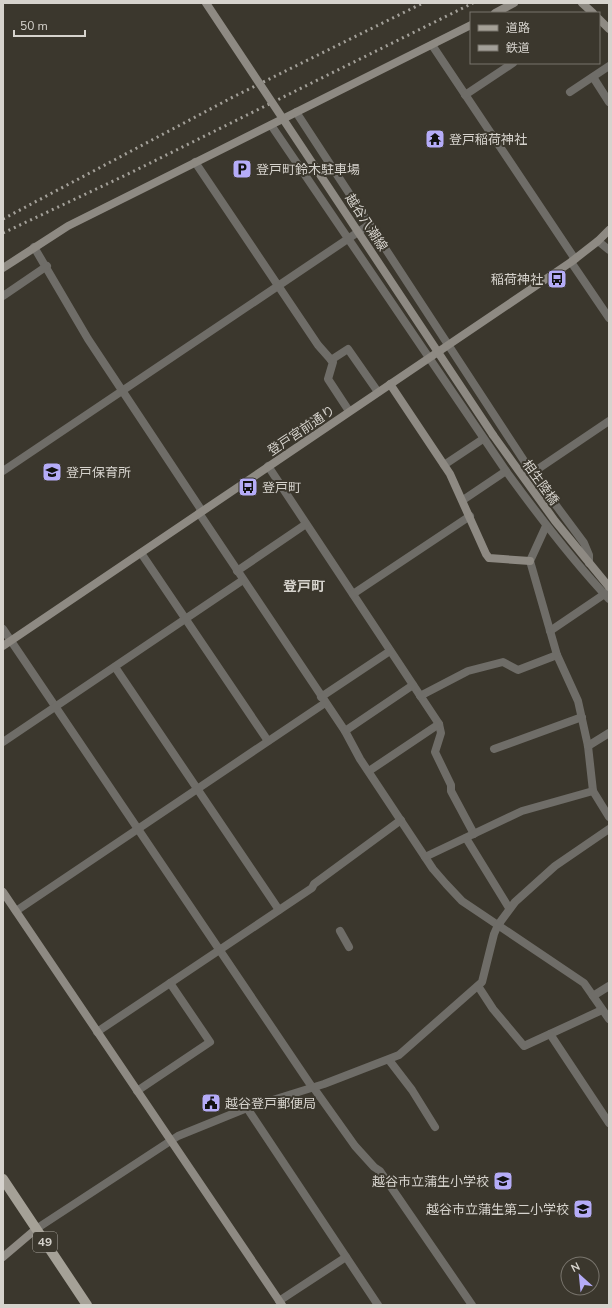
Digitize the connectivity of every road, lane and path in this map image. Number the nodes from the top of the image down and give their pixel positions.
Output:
1 (206, 3) edge
2 (514, 3) edge
3 (582, 3) edge
4 (496, 12) edge
5 (590, 12) edge
6 (600, 20) edge
7 (470, 25) edge
8 (609, 29) edge
9 (432, 44) junction
10 (512, 64) edge
11 (609, 66) edge
12 (592, 77) junction
13 (570, 92) dead end
14 (465, 96) junction
15 (609, 102) edge
16 (296, 112) junction
17 (271, 125) junction
18 (195, 162) junction
19 (370, 224) junction
20 (609, 230) edge
21 (349, 238) junction
22 (598, 241) junction
23 (34, 247) junction
24 (609, 250) edge
25 (573, 261) junction
26 (47, 266) junction
27 (3, 268) edge
28 (278, 286) junction
29 (3, 296) edge
30 (609, 318) edge
31 (448, 344) junction
32 (429, 357) junction
33 (331, 360) junction
34 (390, 384) junction
35 (122, 391) junction
36 (378, 392) junction
37 (349, 411) junction
38 (609, 421) edge
39 (493, 435) joint
40 (483, 439) junction
41 (444, 465) junction
42 (268, 466) junction
43 (506, 471) junction
44 (3, 472) edge
45 (532, 473) junction
46 (463, 500) junction
47 (200, 512) junction
48 (470, 516) junction
49 (306, 524) junction
50 (546, 526) junction
51 (141, 552) junction
52 (530, 561) junction
53 (589, 563) junction
54 (237, 571) junction
55 (243, 580) junction
56 (609, 587) edge
57 (353, 594) junction
58 (607, 595) edge
59 (186, 619) junction
60 (3, 629) edge
61 (550, 631) junction
62 (10, 640) junction
63 (3, 646) edge
64 (390, 651) junction
65 (557, 655) junction
66 (115, 666) junction
67 (413, 685) junction
68 (420, 696) junction
69 (323, 700) junction
70 (55, 707) junction
71 (582, 717) junction
72 (438, 724) junction
73 (345, 731) junction
74 (609, 733) edge
75 (268, 741) junction
76 (3, 742) edge
77 (588, 746) junction
78 (494, 749) dead end
79 (369, 771) junction
80 (198, 788) junction
81 (593, 791) junction
82 (609, 817) edge
83 (401, 820) junction
84 (138, 829) junction
85 (609, 829) edge
86 (470, 836) junction
87 (425, 857) junction
88 (3, 892) edge
89 (509, 908) junction
90 (16, 910) junction
91 (279, 910) junction
92 (498, 925) junction
93 (340, 931) dead end
94 (349, 947) dead end
95 (219, 950) junction
96 (170, 983) junction
97 (478, 986) junction
98 (609, 986) edge
99 (593, 996) junction
100 (602, 1010) junction
101 (609, 1020) edge
102 (97, 1032) junction
103 (550, 1034) junction
104 (389, 1060) junction
105 (312, 1087) junction
106 (137, 1091) junction
107 (247, 1108) junction
108 (609, 1123) edge
109 (435, 1127) dead end
110 (171, 1140) junction
111 (3, 1179) edge
112 (36, 1229) junction
113 (3, 1257) edge
114 (346, 1257) junction
115 (281, 1303) edge
116 (87, 1305) edge
117 (378, 1305) edge
118 (472, 1305) edge

1 - 39 street, 越谷八潮線, bridge
2 - 4 street
3 - 5 street
6 - 8 street
7 - 9 street
9 - 14 street
9 - 16 street
10 - 14 street
11 - 12 street
12 - 13 street
12 - 15 street
14 - 25 street
16 - 17 street
16 - 19 street
17 - 18 street
17 - 21 street
18 - 23 street
18 - 28 street
19 - 21 street
19 - 31 street
20 - 22 street, 登戸宮前通り
21 - 28 street
21 - 32 street
22 - 24 street
22 - 25 street, 登戸宮前通り
23 - 26 street
23 - 27 street
25 - 30 street
25 - 31 street, 登戸宮前通り
26 - 29 street
26 - 35 street
28 - 33 street
28 - 35 street
31 - 32 street, 登戸宮前通り
31 - 45 street
32 - 34 street, 登戸宮前通り
32 - 40 street
33 - 36 street
33 - 37 street
34 - 36 street, 登戸宮前通り
34 - 41 street
35 - 44 street
35 - 47 street
36 - 37 street, 登戸宮前通り
37 - 42 street, 登戸宮前通り
38 - 45 street
39 - 53 street, 相生陸橋
40 - 41 street
40 - 43 street
41 - 46 street
42 - 47 street, 登戸宮前通り
42 - 49 street
43 - 46 street
43 - 50 street
45 - 53 street
46 - 48 street
47 - 51 street, 登戸宮前通り
47 - 54 street
48 - 52 street
48 - 57 street
49 - 54 street
49 - 57 street
50 - 52 street
50 - 58 street
51 - 59 street
51 - 62 street, 登戸宮前通り
52 - 61 street
53 - 56 street
54 - 55 street
55 - 59 street
55 - 69 street
57 - 64 street
58 - 61 street
59 - 66 street
59 - 75 street
60 - 62 street
61 - 65 street
62 - 63 street, 登戸宮前通り
62 - 70 street
64 - 67 street
64 - 69 street
65 - 68 street
65 - 71 street
66 - 70 street
66 - 80 street
67 - 68 street
67 - 73 street
68 - 72 street
69 - 73 street
69 - 75 street
70 - 76 street
70 - 84 street
71 - 77 street
71 - 78 street
72 - 79 street
72 - 86 street
73 - 79 street
74 - 77 street
75 - 80 street
77 - 81 street
79 - 83 street
80 - 84 street
80 - 91 street
81 - 82 street
81 - 86 street
83 - 87 street
83 - 91 street
84 - 90 street
84 - 95 street
85 - 89 street
86 - 87 street
86 - 89 street
87 - 92 street
88 - 90 street
89 - 92 street
90 - 102 street
91 - 95 street
92 - 97 street
92 - 99 street
93 - 94 street
95 - 96 street
95 - 105 street
96 - 102 street
96 - 106 street
97 - 103 street
97 - 104 street
98 - 99 street
99 - 100 street
100 - 101 street
100 - 103 street
102 - 106 street
103 - 108 street
104 - 105 street
104 - 109 street
105 - 107 street
105 - 118 street
106 - 110 street
107 - 110 street
107 - 114 street
110 - 112 street
110 - 115 street
111 - 112 main road, 49
112 - 113 street
112 - 116 main road, 49
114 - 115 street
114 - 117 street

